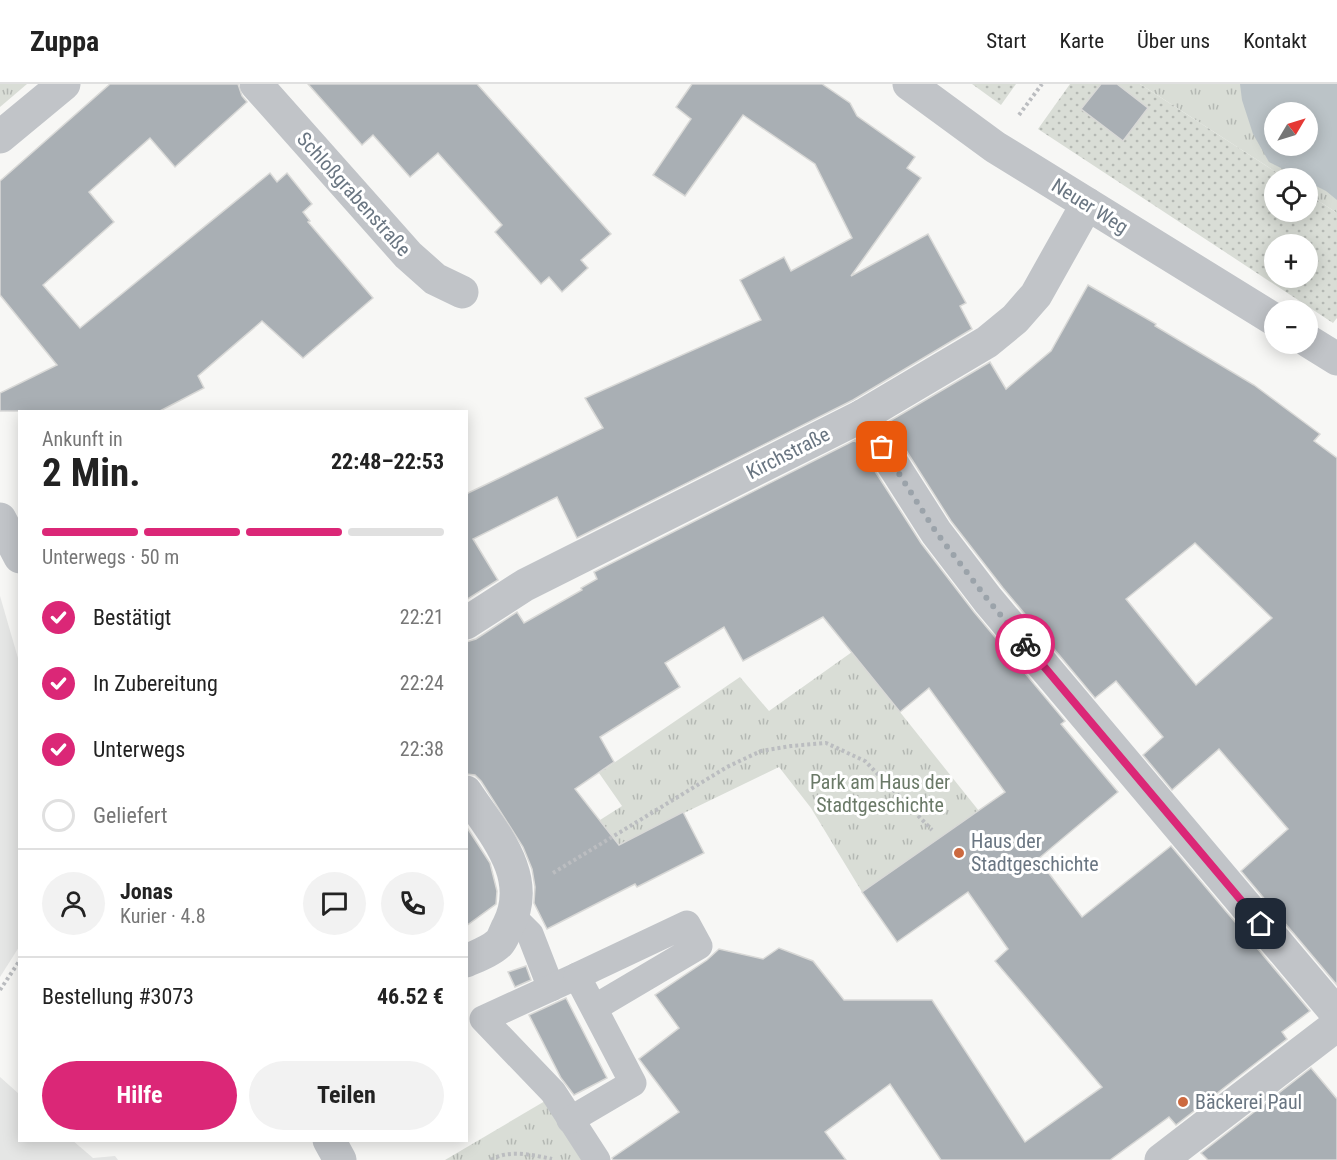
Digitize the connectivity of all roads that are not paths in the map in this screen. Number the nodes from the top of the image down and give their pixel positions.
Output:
1 (64, 84) edge
2 (256, 84) edge
3 (909, 84) edge
4 (0, 137) edge
5 (1087, 204) junction
6 (462, 292) dead end
7 (1264, 314) edge
8 (1318, 347) edge
9 (1337, 359) edge
10 (862, 416) junction
11 (0, 519) edge
12 (18, 554) edge
13 (468, 622) edge
14 (468, 795) edge
15 (513, 917) junction
16 (468, 960) edge
17 (577, 976) junction
18 (551, 988) junction
19 (594, 1008) junction
20 (1337, 1014) edge
21 (1337, 1025) edge
22 (570, 1120) junction
23 (330, 1142) edge
24 (340, 1160) edge
25 (597, 1160) edge
26 (1161, 1160) edge

1 - 4 street
2 - 6 street, Schloßgrabenstraße
3 - 5 street, Neuer Weg
5 - 7 street, Neuer Weg
5 - 10 street, Kirchstraße
8 - 9 street
10 - 13 street, Kirchstraße
10 - 20 street
11 - 12 street
14 - 15 street
15 - 16 street
15 - 18 lane
17 - 18 lane
17 - 19 lane
17 - 19 lane
18 - 22 lane
19 - 22 lane
21 - 26 street
22 - 25 lane
23 - 24 street

